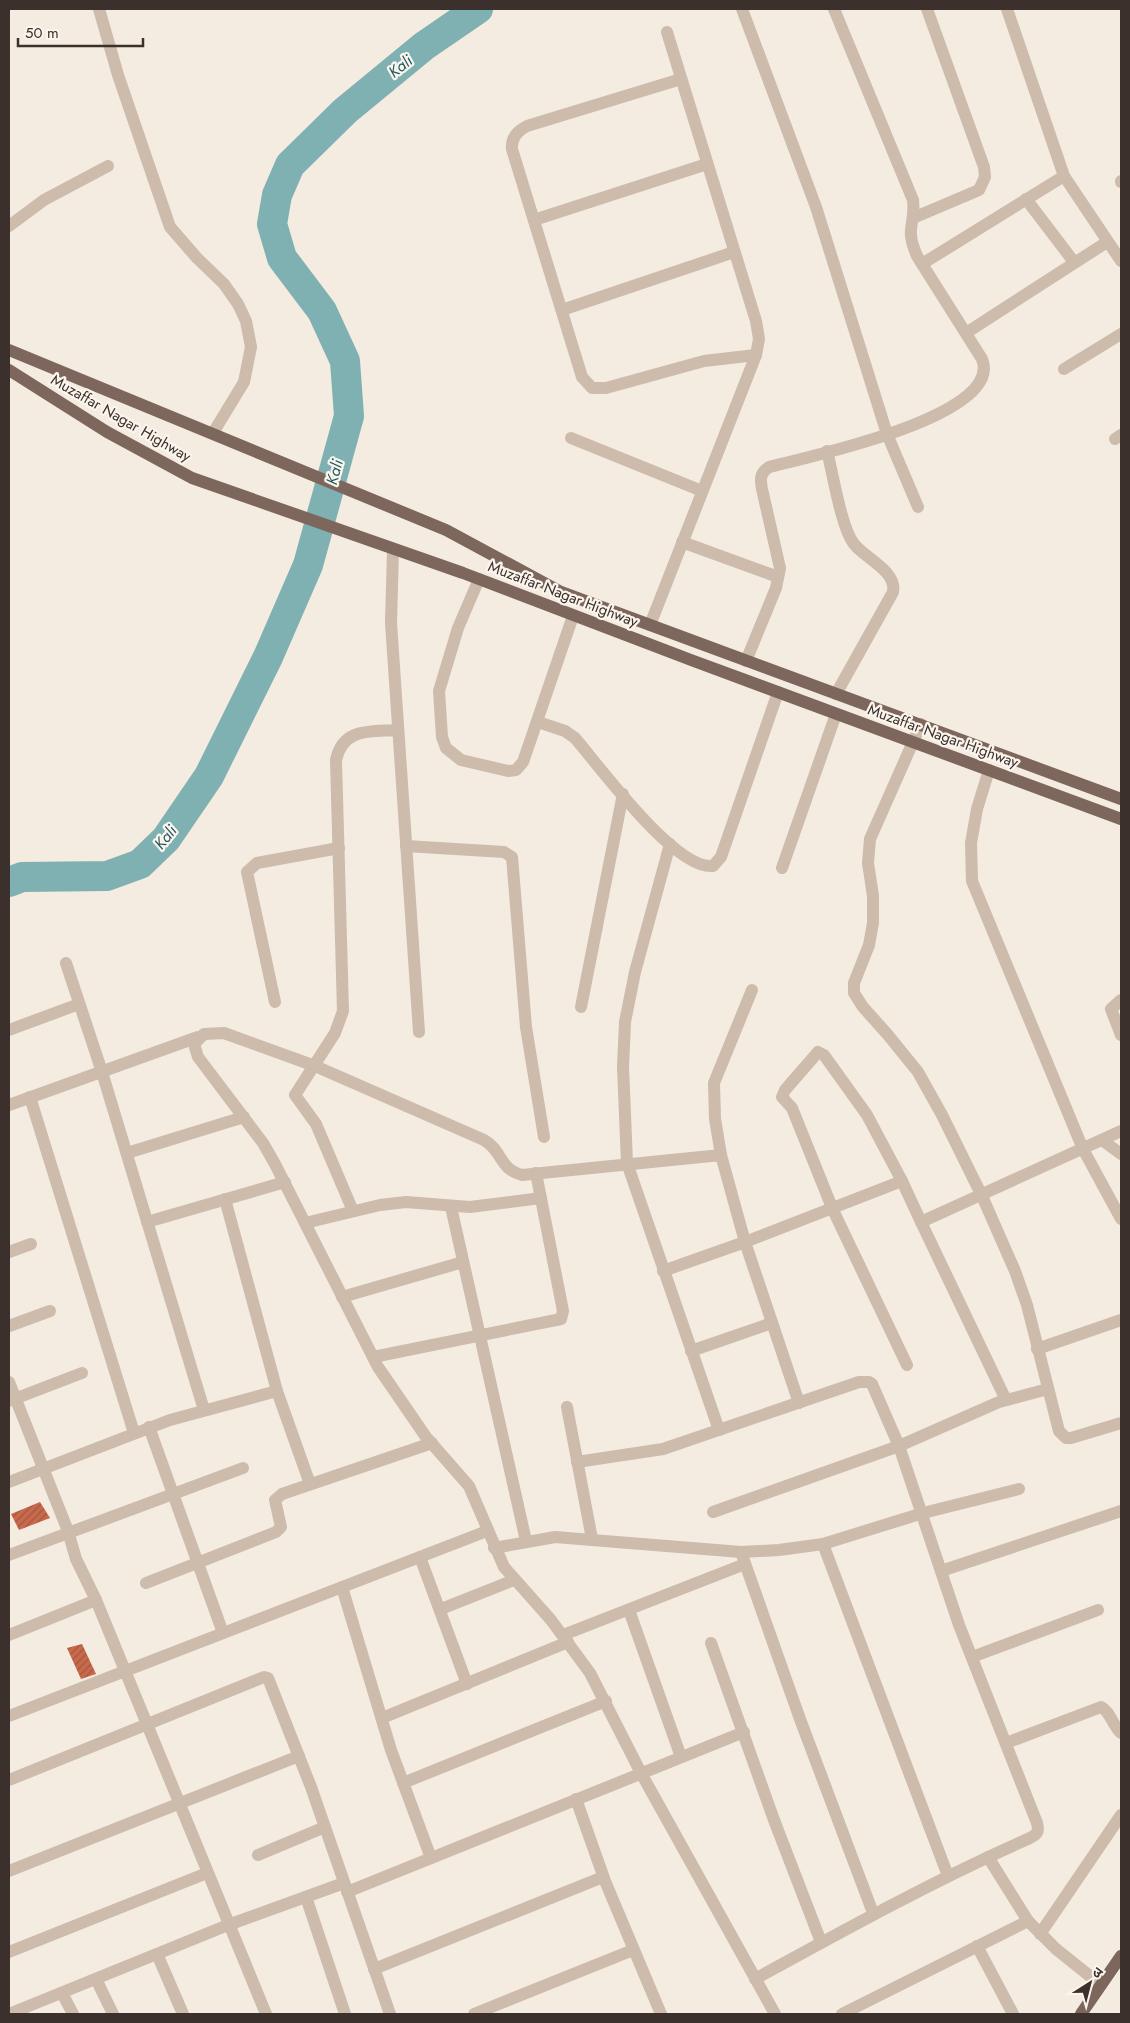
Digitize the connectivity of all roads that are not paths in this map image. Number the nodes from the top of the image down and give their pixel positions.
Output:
1 (98, 9) edge
2 (742, 9) edge
3 (834, 9) edge
4 (927, 9) edge
5 (1007, 9) edge
6 (666, 32) dead end
7 (681, 78) junction
8 (707, 164) junction
9 (108, 166) dead end
10 (1064, 176) junction
11 (1026, 199) junction
12 (912, 218) junction
13 (534, 220) junction
14 (9, 226) edge
15 (1106, 242) junction
16 (734, 252) junction
17 (1121, 261) edge
18 (1074, 262) junction
19 (922, 264) junction
20 (562, 310) junction
21 (966, 333) junction
22 (1121, 334) edge
23 (9, 350) edge
24 (756, 355) junction
25 (9, 370) edge
26 (1064, 370) dead end
27 (888, 434) junction
28 (218, 435) junction
29 (571, 438) dead end
30 (827, 451) junction
31 (702, 491) junction
32 (918, 507) dead end
33 (682, 542) junction
34 (388, 548) junction
35 (778, 577) junction
36 (479, 579) junction
37 (574, 616) junction
38 (650, 625) junction
39 (746, 661) junction
40 (778, 692) junction
41 (836, 694) junction
42 (836, 714) junction
43 (538, 722) junction
44 (921, 724) junction
45 (398, 730) junction
46 (912, 742) junction
47 (989, 770) junction
48 (622, 794) junction
49 (1121, 799) edge
50 (1121, 819) edge
51 (670, 844) junction
52 (406, 846) junction
53 (339, 848) junction
54 (782, 868) dead end
55 (66, 963) dead end
56 (752, 990) dead end
57 (1121, 1000) edge
58 (275, 1002) dead end
59 (79, 1004) junction
60 (581, 1007) dead end
61 (9, 1030) edge
62 (419, 1032) dead end
63 (1121, 1035) edge
64 (198, 1037) junction
65 (315, 1066) junction
66 (102, 1072) junction
67 (30, 1098) junction
68 (9, 1105) edge
69 (244, 1117) junction
70 (1121, 1131) edge
71 (544, 1137) dead end
72 (1102, 1140) junction
73 (1082, 1149) junction
74 (127, 1153) junction
75 (1121, 1154) edge
76 (720, 1155) junction
77 (628, 1163) junction
78 (536, 1173) junction
79 (902, 1181) junction
80 (284, 1182) junction
81 (982, 1196) junction
82 (541, 1198) junction
83 (225, 1199) junction
84 (451, 1206) junction
85 (833, 1210) junction
86 (353, 1211) junction
87 (1121, 1219) edge
88 (147, 1222) junction
89 (921, 1222) junction
90 (305, 1223) junction
91 (745, 1242) junction
92 (31, 1244) dead end
93 (9, 1252) edge
94 (463, 1262) junction
95 (663, 1271) junction
96 (342, 1296) junction
97 (50, 1311) dead end
98 (1121, 1320) edge
99 (772, 1323) junction
100 (9, 1326) edge
101 (480, 1335) junction
102 (1037, 1349) junction
103 (691, 1351) junction
104 (373, 1357) junction
105 (907, 1365) dead end
106 (82, 1374) dead end
107 (9, 1382) edge
108 (1048, 1389) junction
109 (277, 1391) junction
110 (12, 1400) edge
111 (1006, 1400) junction
112 (799, 1403) junction
113 (566, 1407) dead end
114 (204, 1410) junction
115 (1121, 1422) edge
116 (149, 1428) junction
117 (719, 1430) junction
118 (134, 1433) junction
119 (432, 1443) junction
120 (899, 1446) junction
121 (577, 1462) junction
122 (43, 1468) junction
123 (243, 1468) dead end
124 (9, 1482) edge
125 (310, 1484) junction
126 (1019, 1489) dead end
127 (173, 1492) junction
128 (1121, 1511) edge
129 (713, 1512) dead end
130 (922, 1513) junction
131 (487, 1531) junction
132 (68, 1532) junction
133 (592, 1539) junction
134 (526, 1541) junction
135 (823, 1544) junction
136 (494, 1548) junction
137 (9, 1555) edge
138 (420, 1557) junction
139 (743, 1558) junction
140 (198, 1563) junction
141 (941, 1570) junction
142 (514, 1580) junction
143 (146, 1583) dead end
144 (342, 1588) junction
145 (96, 1600) junction
146 (441, 1610) junction
147 (628, 1610) junction
148 (1098, 1610) dead end
149 (223, 1633) junction
150 (9, 1635) edge
151 (566, 1639) junction
152 (711, 1643) dead end
153 (972, 1657) junction
154 (125, 1670) junction
155 (467, 1684) junction
156 (606, 1701) junction
157 (9, 1716) edge
158 (382, 1718) junction
159 (147, 1724) junction
160 (744, 1732) junction
161 (1121, 1733) edge
162 (1006, 1743) junction
163 (300, 1756) junction
164 (681, 1757) junction
165 (641, 1773) junction
166 (9, 1780) edge
167 (403, 1783) junction
168 (576, 1799) junction
169 (179, 1803) junction
170 (1121, 1815) edge
171 (325, 1827) junction
172 (258, 1855) dead end
173 (988, 1857) junction
174 (431, 1858) junction
175 (9, 1871) edge
176 (207, 1873) junction
177 (948, 1876) junction
178 (603, 1877) junction
179 (346, 1887) junction
180 (306, 1897) junction
181 (873, 1913) junction
182 (1028, 1921) junction
183 (228, 1925) junction
184 (1040, 1934) junction
185 (821, 1942) junction
186 (977, 1946) junction
187 (633, 1950) junction
188 (9, 1952) edge
189 (157, 1954) junction
190 (1120, 1962) edge
191 (374, 1969) junction
192 (96, 1979) junction
193 (755, 1979) junction
194 (1101, 1985) junction
195 (62, 1993) junction
196 (9, 2014) edge
197 (73, 2014) edge
198 (113, 2014) edge
199 (183, 2014) edge
200 (266, 2014) edge
201 (344, 2014) edge
202 (390, 2014) edge
203 (474, 2014) edge
204 (661, 2014) edge
205 (775, 2014) edge
206 (842, 2014) edge
207 (1013, 2014) edge
208 (1080, 2014) edge

1 - 28 street
2 - 27 street
3 - 12 street
4 - 12 street
5 - 10 street
6 - 7 street
7 - 8 street
7 - 13 street
8 - 13 street
8 - 16 street
9 - 14 street
10 - 11 street
10 - 15 street
11 - 18 street
11 - 19 street
12 - 19 street
13 - 20 street
15 - 17 street
15 - 18 street
16 - 20 street
16 - 24 street
18 - 21 street
19 - 21 street
20 - 24 street
21 - 27 street
22 - 26 street
23 - 28 main road, Muzaffar Nagar Highway
24 - 31 street
25 - 34 main road, Muzaffar Nagar Highway
27 - 30 street
27 - 32 street
28 - 38 main road, Muzaffar Nagar Highway
29 - 31 street
30 - 35 street
30 - 41 street
31 - 33 street
33 - 35 street
33 - 38 street
34 - 36 main road, Muzaffar Nagar Highway
34 - 45 street
35 - 39 street
36 - 37 main road, Muzaffar Nagar Highway
36 - 43 street
37 - 40 main road, Muzaffar Nagar Highway
37 - 43 street
38 - 39 main road, Muzaffar Nagar Highway
39 - 41 main road, Muzaffar Nagar Highway
40 - 42 main road, Muzaffar Nagar Highway
40 - 51 street
41 - 44 main road, Muzaffar Nagar Highway
42 - 46 main road, Muzaffar Nagar Highway
42 - 54 street
43 - 48 street
44 - 46 street
44 - 49 main road, Muzaffar Nagar Highway
45 - 52 street
45 - 53 street
46 - 47 main road, Muzaffar Nagar Highway
46 - 81 street
47 - 50 main road, Muzaffar Nagar Highway
47 - 73 street
48 - 51 street
48 - 60 street
51 - 77 street
52 - 62 street
52 - 71 street
53 - 58 street
53 - 65 street
55 - 59 street
56 - 76 street
57 - 63 street
59 - 61 street
59 - 66 street
64 - 65 street
64 - 66 street
64 - 69 street
65 - 78 street
65 - 86 street
66 - 67 street
66 - 74 street
67 - 68 street
67 - 118 street
69 - 74 street
69 - 80 street
70 - 72 street
72 - 73 street
72 - 75 street
73 - 81 street
73 - 87 street
74 - 88 street
76 - 77 street
76 - 91 street
77 - 78 street
77 - 95 street
78 - 82 street
79 - 85 street
79 - 85 street
79 - 89 street
80 - 83 street
80 - 90 street
81 - 89 street
81 - 102 street
82 - 84 street
82 - 101 street
83 - 88 street
83 - 109 street
84 - 86 street
84 - 94 street
85 - 91 street
85 - 105 street
86 - 90 street
88 - 114 street
89 - 111 street
90 - 96 street
91 - 95 street
91 - 99 street
92 - 93 street
94 - 96 street
94 - 101 street
95 - 103 street
96 - 104 street
97 - 100 street
98 - 102 street
99 - 103 street
99 - 112 street
101 - 104 street
101 - 134 street
102 - 108 street
103 - 117 street
104 - 119 street
106 - 110 street
107 - 110 street
108 - 111 street
108 - 115 street
109 - 114 street
109 - 125 street
110 - 122 street
111 - 120 street
112 - 117 street
112 - 120 street
113 - 121 street
114 - 116 street
116 - 118 street
116 - 127 street
117 - 121 street
118 - 122 street
119 - 125 street
119 - 131 street
120 - 129 street
120 - 130 street
121 - 133 street
122 - 124 street
122 - 132 street
123 - 127 street
125 - 140 street
126 - 130 street
127 - 132 street
127 - 140 street
128 - 141 street
130 - 135 street
130 - 141 street
131 - 136 street
131 - 138 street
132 - 137 street
132 - 145 street
133 - 134 street
133 - 139 street
134 - 136 street
135 - 139 street
135 - 177 street
136 - 142 street
138 - 144 street
138 - 146 street
139 - 147 street
139 - 181 street
140 - 143 street
140 - 149 street
141 - 153 street
142 - 146 street
142 - 151 street
144 - 149 street
144 - 158 street
145 - 150 street
145 - 154 street
146 - 155 street
147 - 151 street
147 - 164 street
148 - 153 street
149 - 154 street
151 - 155 street
151 - 156 street
152 - 160 street
153 - 162 street
154 - 157 street
154 - 159 street
155 - 158 street
156 - 165 street
156 - 167 street
158 - 167 street
159 - 163 street
159 - 166 street
159 - 169 street
160 - 164 street
160 - 185 street
161 - 162 street
162 - 173 street
163 - 169 street
163 - 171 street
164 - 165 street
165 - 168 street
165 - 193 street
167 - 174 street
168 - 174 street
168 - 178 street
169 - 175 street
169 - 176 street
170 - 184 street
171 - 172 street
171 - 179 street
173 - 177 street
173 - 182 street
174 - 179 street
176 - 183 street
176 - 188 street
177 - 181 street
178 - 187 street
178 - 191 street
179 - 180 street
179 - 191 street
180 - 183 street
180 - 201 street
181 - 185 street
182 - 184 street
182 - 186 street
183 - 189 street
183 - 200 street
184 - 194 street
185 - 193 street
186 - 206 street
186 - 207 street
187 - 203 street
187 - 204 street
189 - 192 street
189 - 199 street
190 - 194 main road
191 - 202 street
192 - 195 street
192 - 198 street
193 - 205 street
194 - 208 main road
195 - 196 street
195 - 197 street

